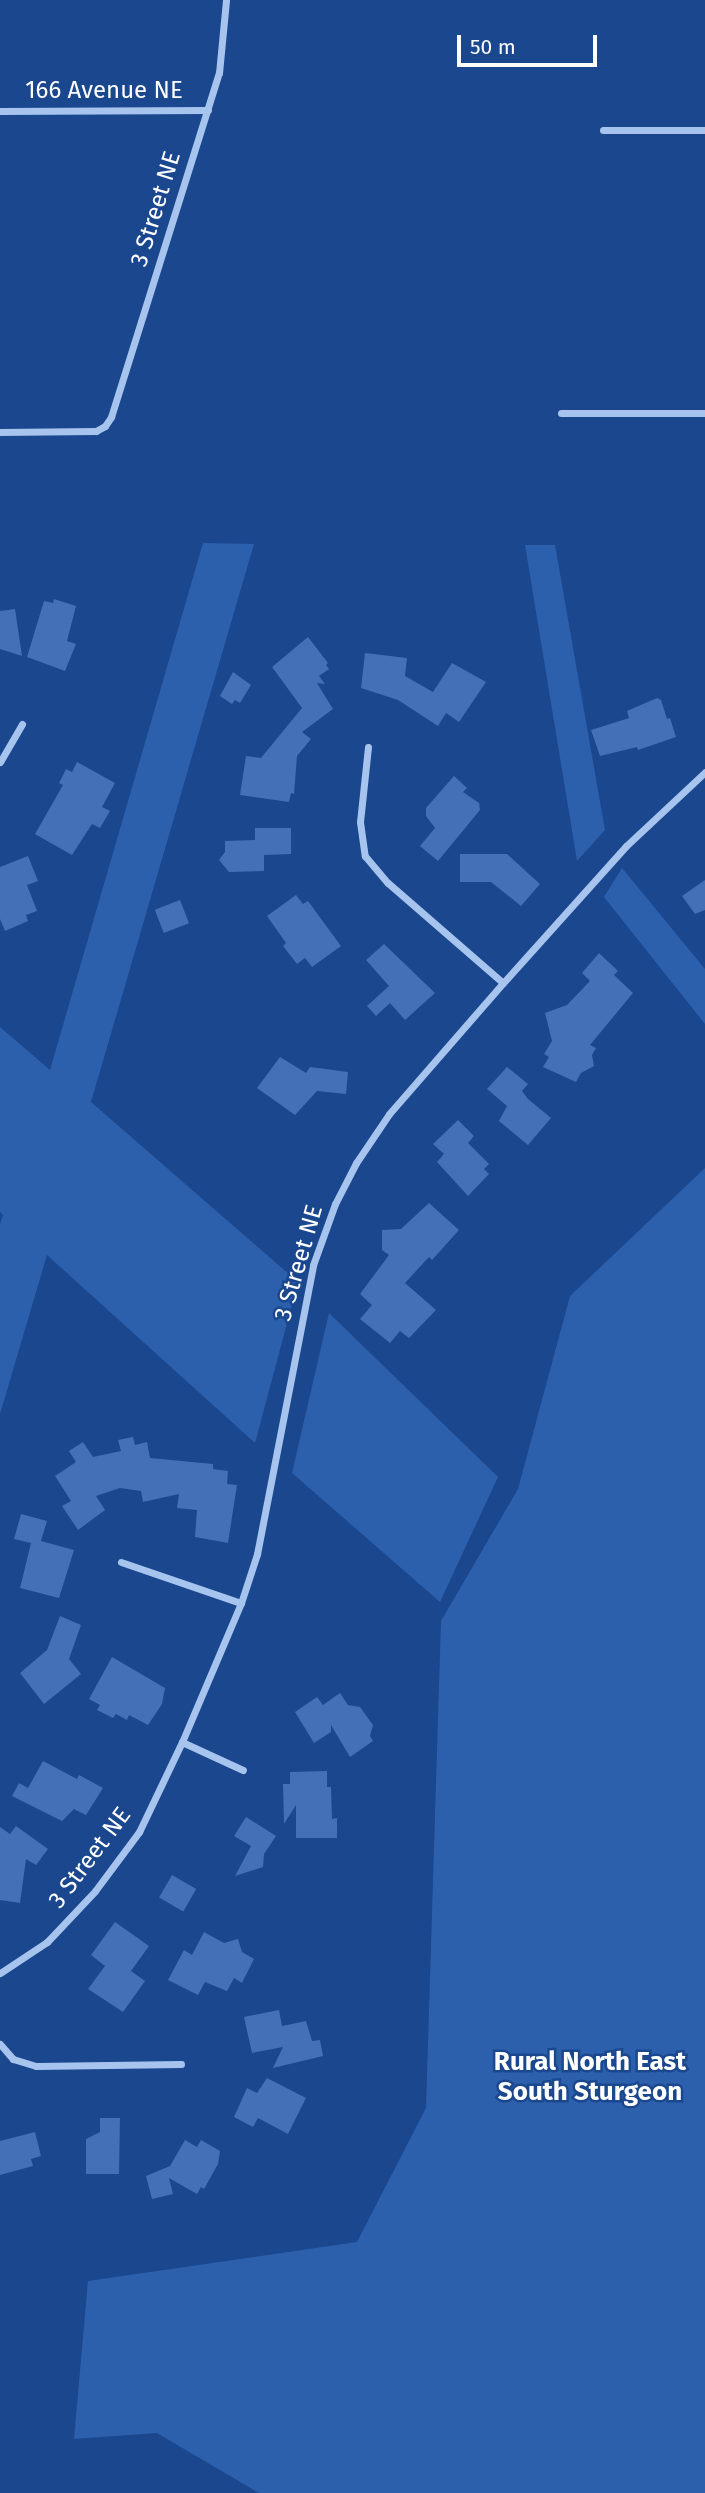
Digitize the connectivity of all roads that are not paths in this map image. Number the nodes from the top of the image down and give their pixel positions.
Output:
1 (226, 0) edge
2 (208, 110) junction
3 (0, 111) edge
4 (603, 130) dead end
5 (705, 130) edge
6 (561, 413) dead end
7 (705, 413) edge
8 (0, 432) edge
9 (22, 724) dead end
10 (368, 747) dead end
11 (0, 762) edge
12 (705, 772) edge
13 (503, 984) junction
14 (121, 1562) dead end
15 (241, 1603) junction
16 (182, 1742) junction
17 (243, 1770) dead end
18 (0, 1973) edge
19 (0, 2043) edge
20 (181, 2064) dead end

1 - 2 street, 3 Street NE
2 - 3 street, 166 Avenue NE
2 - 8 street, 3 Street NE
4 - 5 street
6 - 7 street
9 - 11 street
10 - 13 street
12 - 13 street, 3 Street NE
13 - 15 street, 3 Street NE
14 - 15 street
15 - 16 street, 3 Street NE
16 - 17 street
16 - 18 street, 3 Street NE
19 - 20 street

